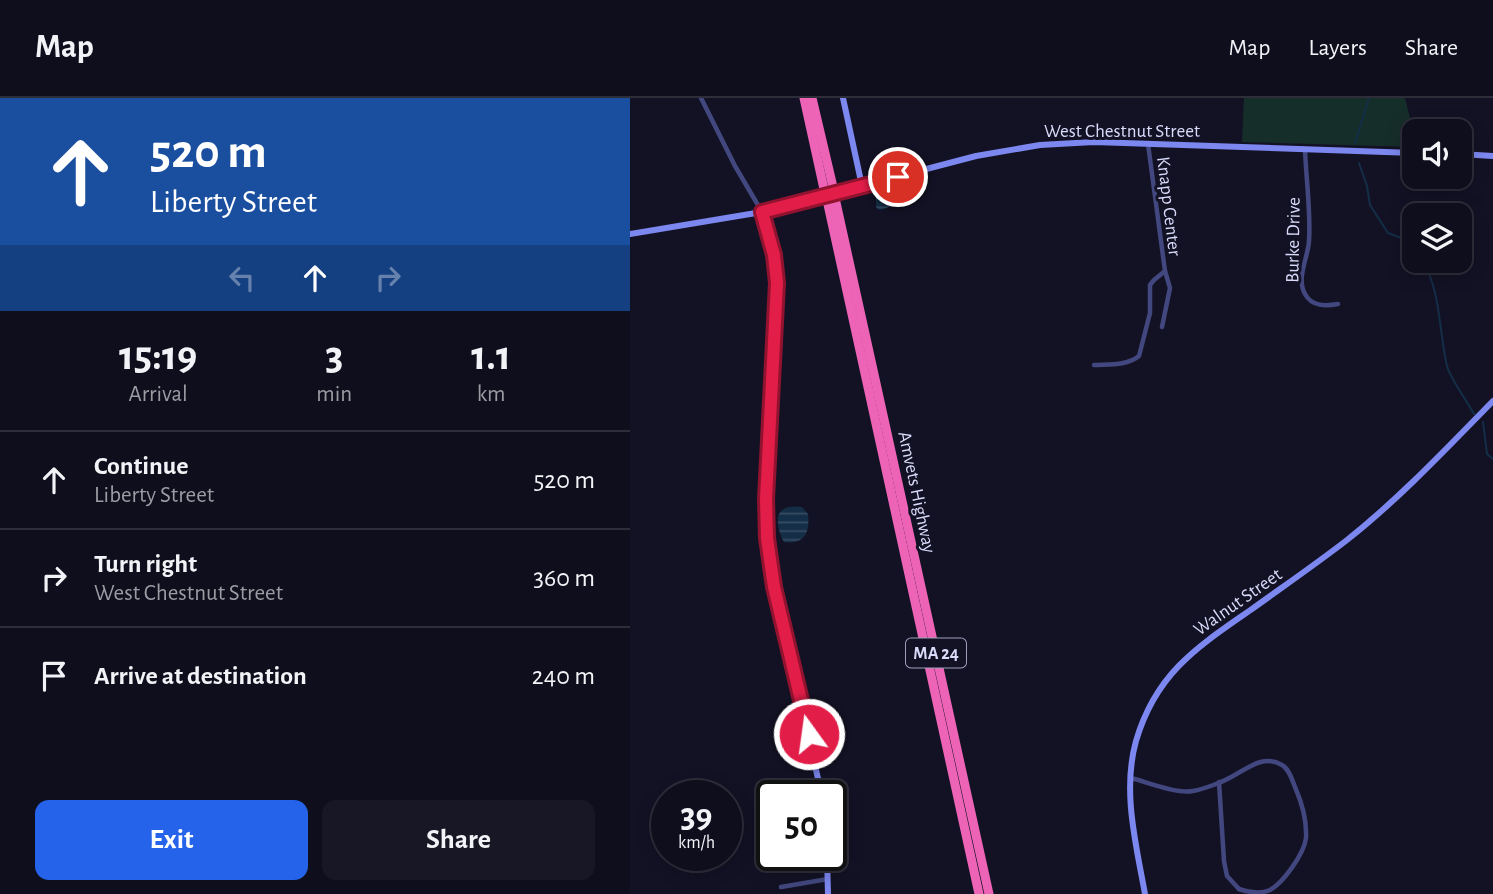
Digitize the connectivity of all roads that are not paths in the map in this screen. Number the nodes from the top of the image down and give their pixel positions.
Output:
1 (701, 98) edge
2 (804, 98) edge
3 (812, 98) edge
4 (843, 98) edge
5 (1148, 144) junction
6 (1305, 149) junction
7 (1402, 153) edge
8 (1472, 155) edge
9 (1493, 156) edge
10 (863, 186) junction
11 (828, 188) junction
12 (831, 199) junction
13 (762, 212) junction
14 (630, 234) edge
15 (1165, 271) junction
16 (1338, 304) dead end
17 (1162, 327) dead end
18 (1094, 365) dead end
19 (1493, 401) edge
20 (1130, 778) junction
21 (818, 780) edge
22 (1219, 782) junction
23 (828, 871) edge
24 (828, 879) junction
25 (782, 887) dead end
26 (1238, 892) edge
27 (828, 894) edge
28 (979, 894) edge
29 (989, 894) edge
30 (1145, 894) edge

1 - 13 street
2 - 11 highway, Amvets Highway / MA 24
3 - 11 highway, Amvets Highway / MA 24
4 - 10 main road
5 - 6 main road, West Chestnut Street
5 - 10 main road, West Chestnut Street
5 - 15 street, Knapp Center
6 - 7 main road, West Chestnut Street
6 - 16 street, Burke Drive
8 - 9 main road
10 - 13 main road, West Chestnut Street
11 - 12 highway, Amvets Highway / MA 24, bridge
12 - 28 highway, Amvets Highway / MA 24
12 - 29 highway, Amvets Highway / MA 24
13 - 14 main road, West Chestnut Street
13 - 21 main road
15 - 17 street, Knapp Center
15 - 18 street
19 - 20 main road, Walnut Street
20 - 22 street
20 - 30 main road, Walnut Street
22 - 26 street
22 - 26 street
23 - 24 main road
24 - 25 street
24 - 27 main road

